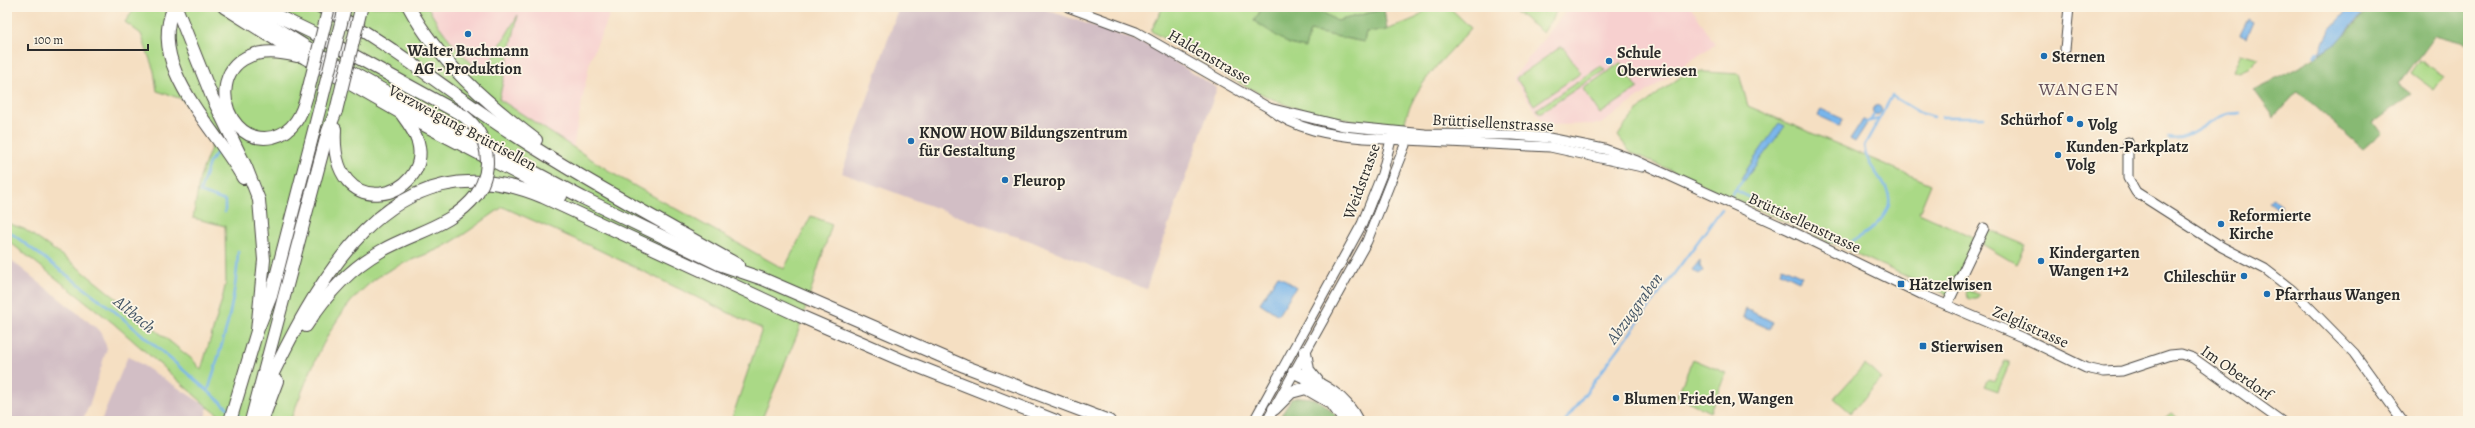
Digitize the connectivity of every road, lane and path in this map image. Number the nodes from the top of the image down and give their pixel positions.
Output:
1 (175, 7) edge
2 (224, 7) edge
3 (242, 7) edge
4 (259, 7) edge
5 (321, 7) edge
6 (329, 7) edge
7 (345, 7) edge
8 (409, 7) edge
9 (1068, 7) edge
10 (2069, 7) edge
11 (362, 8) edge
12 (2065, 49) dead end
13 (305, 58) junction
14 (1270, 108) junction
15 (336, 111) junction
16 (401, 113) junction
17 (1404, 136) junction
18 (1391, 140) junction
19 (2128, 142) dead end
20 (592, 181) junction
21 (260, 219) junction
22 (606, 224) junction
23 (1984, 228) dead end
24 (763, 280) junction
25 (1947, 305) junction
26 (257, 331) junction
27 (1305, 352) junction
28 (1290, 371) junction
29 (2104, 372) joint
30 (1321, 384) junction
31 (1309, 388) junction
32 (1274, 409) junction
33 (256, 416) edge
34 (230, 421) edge
35 (1056, 421) edge
36 (1109, 421) edge
37 (1254, 421) edge
38 (1267, 421) edge
39 (1345, 421) edge
40 (1357, 421) edge
41 (2281, 421) edge
42 (2403, 421) edge

1 - 21 highway
1 - 21 highway
2 - 13 highway, Verzweigung Brüttisellen
3 - 24 highway
4 - 33 highway, bridge
5 - 20 highway
6 - 13 highway, bridge
7 - 26 highway, bridge
8 - 20 highway
9 - 14 street, Haldenstrasse
10 - 12 street
11 - 15 highway, bridge
13 - 16 highway, Verzweigung Brüttisellen
14 - 17 street, Haldenstrasse
14 - 18 street, Haldenstrasse
15 - 16 highway
15 - 33 highway
16 - 22 highway, Verzweigung Brüttisellen
17 - 18 street, Haldenstrasse
17 - 25 street, Brüttisellenstrasse
17 - 27 street, Weidstrasse
18 - 28 street, Weidstrasse
19 - 42 street
20 - 24 highway
21 - 26 highway
22 - 33 highway
22 - 35 highway
23 - 25 street
24 - 36 highway
25 - 29 street, Zelglistrasse
26 - 34 highway
27 - 28 street, Weidstrasse
27 - 30 highway
28 - 30 highway
28 - 31 highway
28 - 32 street, Weidstrasse
28 - 32 street
28 - 37 street, Weidstrasse
29 - 41 street, Im Oberdorf
30 - 40 highway
31 - 32 highway
31 - 39 highway
32 - 38 street, Weidstrasse

